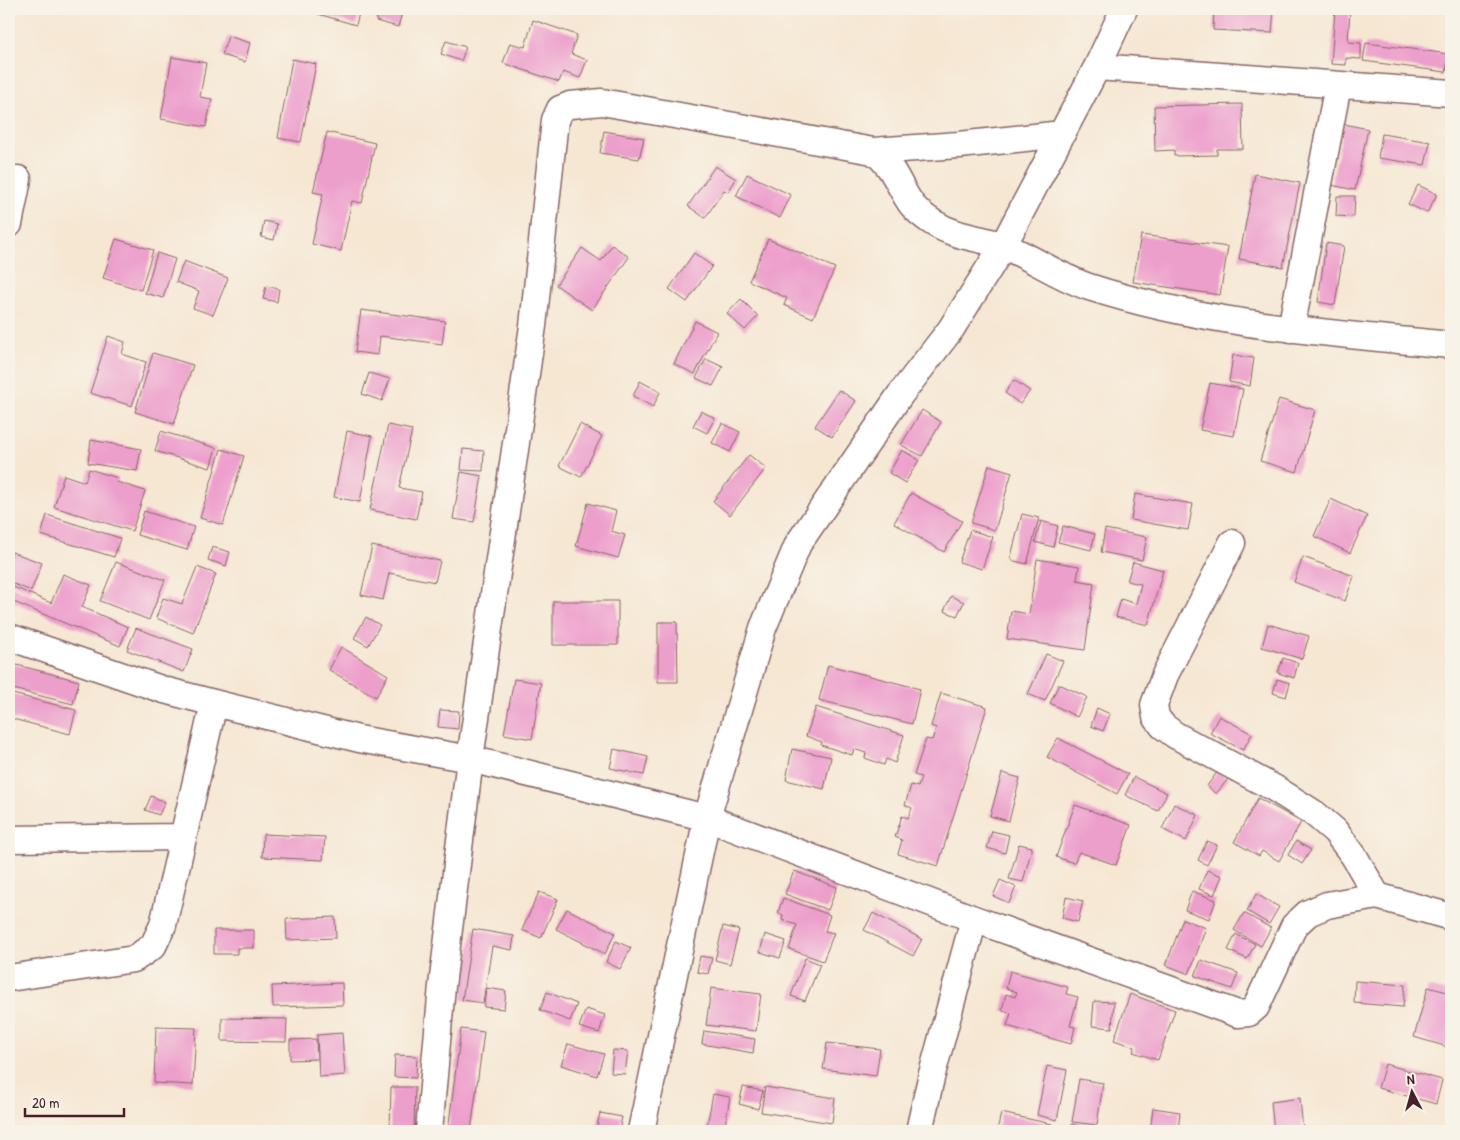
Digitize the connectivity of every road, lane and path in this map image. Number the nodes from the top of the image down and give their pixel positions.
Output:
1 (1124, 9) edge
2 (1097, 67) junction
3 (1338, 85) junction
4 (1451, 93) edge
5 (1062, 134) junction
6 (872, 151) junction
7 (18, 179) dead end
8 (9, 224) edge
9 (1003, 246) junction
10 (1292, 329) junction
11 (1451, 345) edge
12 (1232, 543) dead end
13 (9, 637) edge
14 (214, 704) junction
15 (470, 760) junction
16 (707, 818) junction
17 (183, 837) junction
18 (9, 839) edge
19 (1377, 896) junction
20 (1451, 917) edge
21 (974, 919) junction
22 (9, 978) edge
23 (429, 1131) edge
24 (641, 1131) edge
25 (919, 1131) edge

1 - 2 street
2 - 3 street
2 - 5 street
3 - 4 street
3 - 10 street
5 - 6 street
5 - 9 street
6 - 9 street
6 - 15 street
7 - 8 street
9 - 10 street
9 - 16 street
10 - 11 street
12 - 19 street
13 - 14 street
14 - 15 street
14 - 17 street
15 - 16 street
15 - 23 street
16 - 21 street
16 - 24 street
17 - 18 street
17 - 22 street
19 - 20 street
19 - 21 street
21 - 25 street

